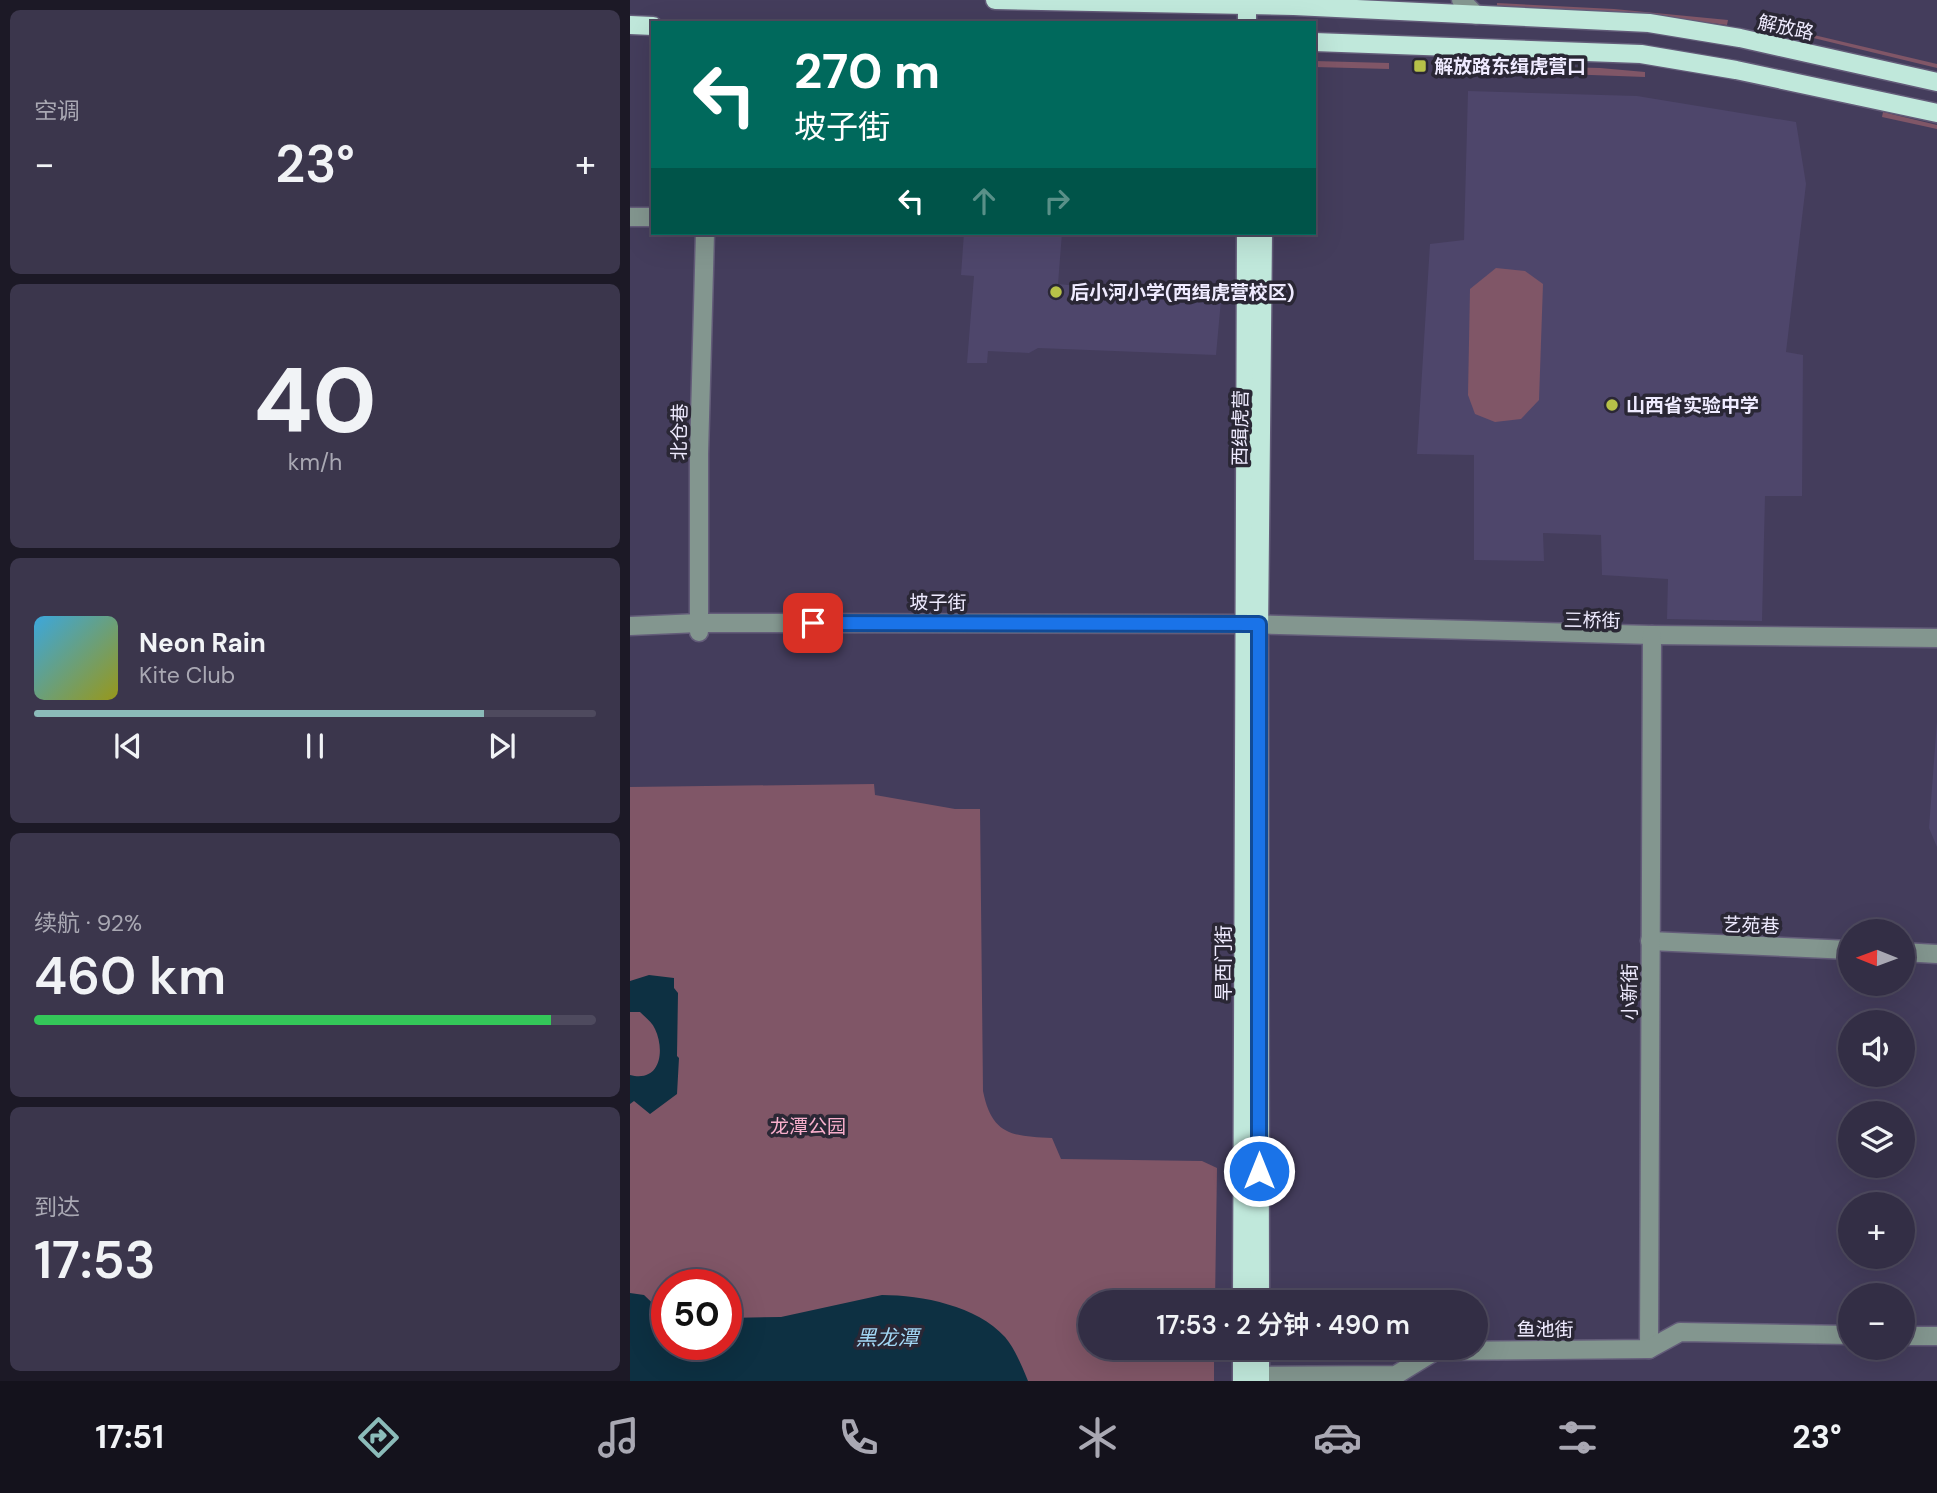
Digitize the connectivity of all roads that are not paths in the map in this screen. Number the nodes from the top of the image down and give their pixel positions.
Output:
1 (995, 0) edge
2 (1438, 0) edge
3 (1461, 0) edge
4 (1247, 2) edge
5 (1266, 9) edge
6 (1423, 12) junction
7 (1476, 15) junction
8 (1247, 21) edge
9 (630, 25) edge
10 (651, 26) edge
11 (1316, 42) edge
12 (1937, 82) edge
13 (1937, 113) edge
14 (630, 217) edge
15 (651, 217) edge
16 (705, 235) edge
17 (1246, 235) edge
18 (1263, 235) edge
19 (630, 626) edge
20 (699, 627) junction
21 (1252, 628) junction
22 (630, 635) edge
23 (1652, 638) junction
24 (1937, 638) edge
25 (1937, 646) edge
26 (1650, 942) junction
27 (1838, 950) edge
28 (1915, 953) edge
29 (1937, 954) edge
30 (1242, 1290) edge
31 (1259, 1290) edge
32 (1838, 1335) edge
33 (1915, 1336) edge
34 (1937, 1336) edge
35 (1649, 1349) junction
36 (1246, 1360) edge
37 (1256, 1360) edge
38 (1251, 1378) edge

1 - 4 main road, 解放路
2 - 6 street
3 - 7 street
4 - 5 main road, 解放路
4 - 8 main road
5 - 6 main road, 解放路
6 - 7 main road, 解放路
7 - 12 main road, 解放路
9 - 10 main road
11 - 13 main road
14 - 15 street
16 - 20 street, 北仓巷
17 - 21 main road, 西缉虎营
18 - 21 main road, 西缉虎营
19 - 20 street, 坡子街
20 - 21 street, 坡子街
20 - 22 street, 坡子街
21 - 23 street, 三桥街
21 - 30 main road, 旱西门街
21 - 31 main road, 旱西门街
23 - 24 street, 三桥街
23 - 25 street, 三桥街
23 - 26 street, 小新街
26 - 27 street, 艺苑巷
26 - 35 street, 小新街
28 - 29 street
32 - 35 street, 鱼池街
33 - 34 street
35 - 38 street, 鱼池街
36 - 38 main road
37 - 38 main road

